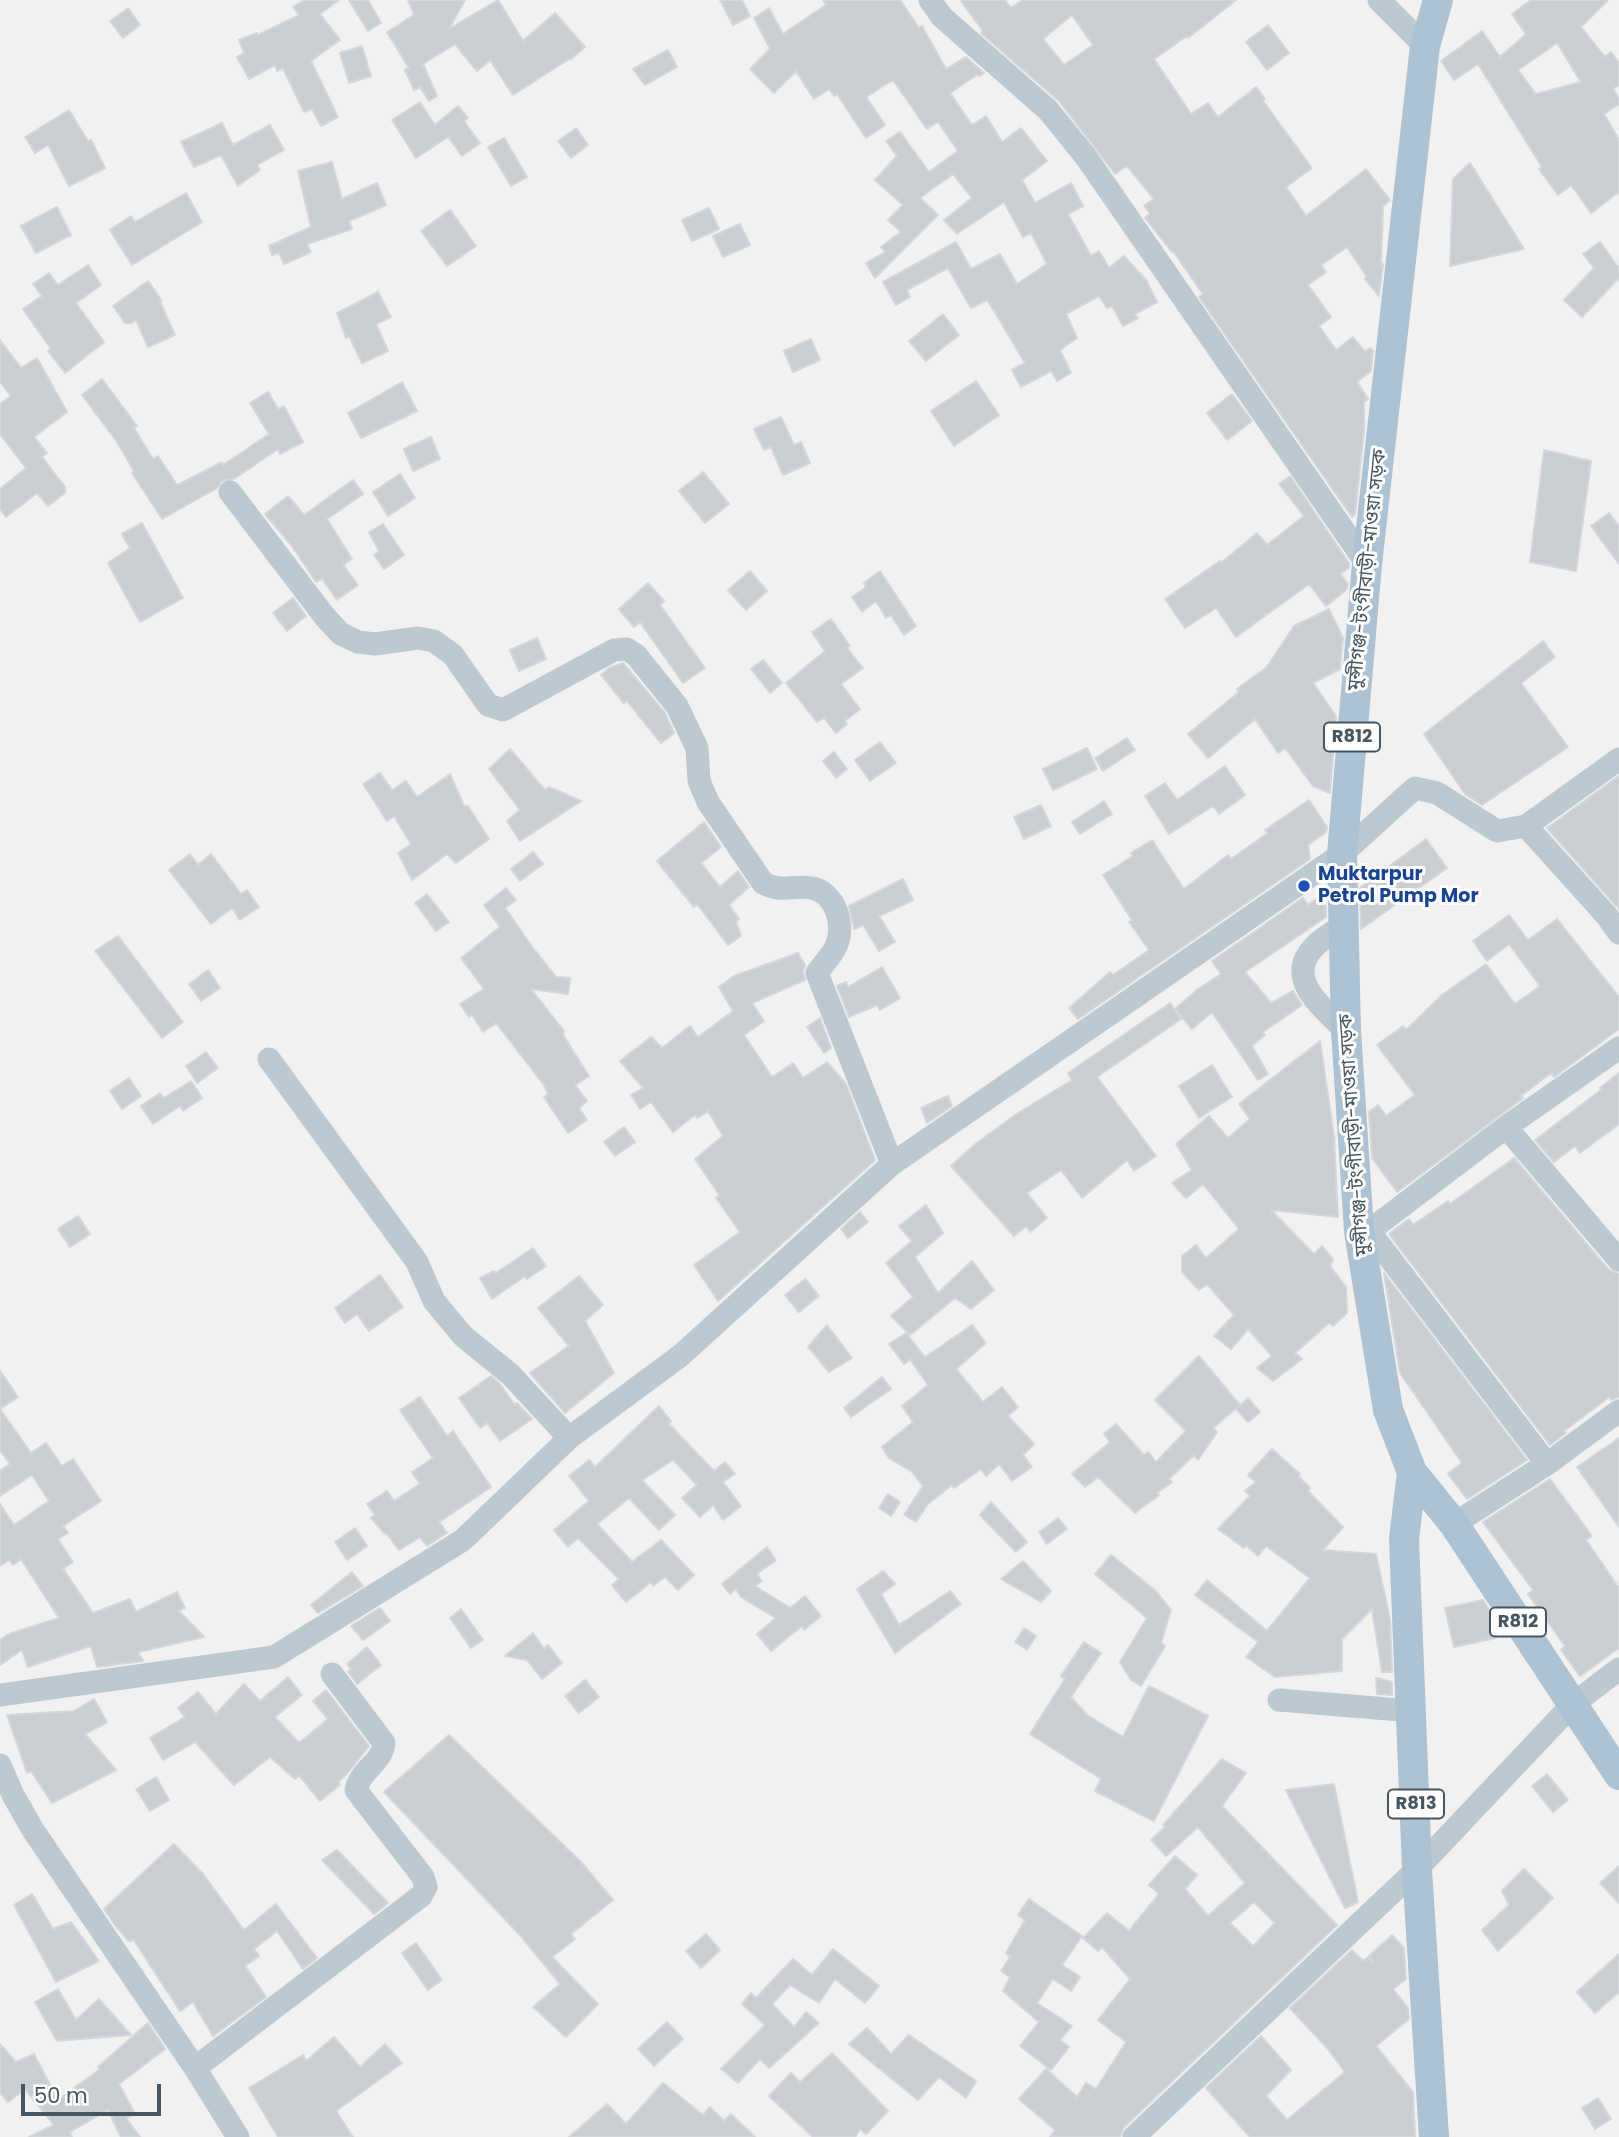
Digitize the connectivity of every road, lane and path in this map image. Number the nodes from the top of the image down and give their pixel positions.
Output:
1 (930, 0) edge
2 (1379, 0) edge
3 (1438, 0) edge
4 (1425, 47) junction
5 (230, 492) dead end
6 (1367, 564) junction
7 (1619, 760) edge
8 (1526, 826) junction
9 (1342, 854) junction
10 (1343, 925) junction
11 (1619, 933) edge
12 (1346, 1031) junction
13 (1619, 1048) edge
14 (269, 1059) dead end
15 (1506, 1127) junction
16 (892, 1164) junction
17 (1364, 1231) junction
18 (1619, 1260) edge
19 (1619, 1411) edge
20 (569, 1438) junction
21 (1547, 1464) junction
22 (1412, 1472) junction
23 (1454, 1524) junction
24 (1619, 1669) edge
25 (332, 1674) dead end
26 (0, 1695) edge
27 (1279, 1699) dead end
28 (1572, 1705) junction
29 (1412, 1710) junction
30 (0, 1765) edge
31 (1619, 1774) edge
32 (1418, 1869) junction
33 (195, 2068) junction
34 (238, 2137) edge
35 (1134, 2137) edge
36 (1434, 2137) edge

1 - 6 street
2 - 4 street
3 - 4 main road, মুন্সীগঞ্জ-টংগীবাড়ী-মাওয়া সড়ক / R812
4 - 6 main road, মুন্সীগঞ্জ-টংগীবাড়ী-মাওয়া সড়ক / R812
5 - 16 street
6 - 9 main road, মুন্সীগঞ্জ-টংগীবাড়ী-মাওয়া সড়ক / R812
7 - 8 street
8 - 9 street
8 - 11 street
9 - 10 main road, মুন্সীগঞ্জ-টংগীবাড়ী-মাওয়া সড়ক / R812
9 - 16 street
10 - 12 main road, মুন্সীগঞ্জ-টংগীবাড়ী-মাওয়া সড়ক / R812
10 - 12 street
12 - 17 main road, মুন্সীগঞ্জ-টংগীবাড়ী-মাওয়া সড়ক / R812
13 - 15 street
14 - 20 street
15 - 17 street
15 - 18 street
16 - 20 street
17 - 21 street
17 - 22 main road, মুন্সীগঞ্জ-টংগীবাড়ী-মাওয়া সড়ক / R812
19 - 21 street
20 - 26 street
21 - 23 street
22 - 23 main road, R812
22 - 29 main road, R813
23 - 28 main road, R812
24 - 28 street
25 - 33 street
27 - 29 street
28 - 31 main road, R812
28 - 32 street
29 - 32 main road, R813
30 - 33 street
32 - 35 street
32 - 36 main road, R813
33 - 34 street

